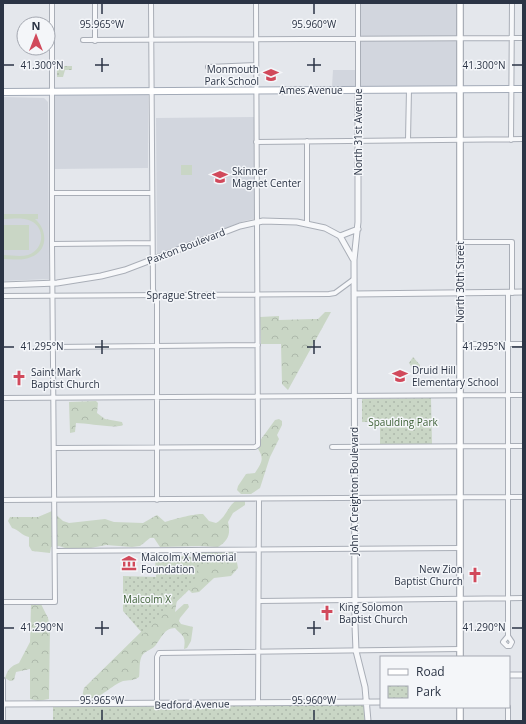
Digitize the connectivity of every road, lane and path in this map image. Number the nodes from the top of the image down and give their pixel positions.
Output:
1 (52, 3) edge
2 (95, 3) edge
3 (151, 3) edge
4 (256, 3) edge
5 (358, 3) edge
6 (460, 3) edge
7 (512, 3) edge
8 (460, 38) junction
9 (511, 38) junction
10 (523, 38) edge
11 (256, 39) junction
12 (358, 39) junction
13 (83, 40) dead end
14 (95, 40) junction
15 (151, 40) junction
16 (256, 65) junction
17 (208, 67) dead end
18 (409, 89) junction
19 (460, 89) junction
20 (511, 89) junction
21 (523, 89) edge
22 (256, 90) junction
23 (358, 90) junction
24 (152, 91) junction
25 (3, 92) edge
26 (52, 92) junction
27 (408, 140) junction
28 (460, 140) junction
29 (511, 140) junction
30 (523, 140) edge
31 (358, 141) junction
32 (256, 142) junction
33 (307, 142) junction
34 (52, 193) junction
35 (152, 193) junction
36 (257, 222) junction
37 (307, 223) junction
38 (358, 230) junction
39 (340, 236) junction
40 (460, 242) junction
41 (152, 243) junction
42 (52, 244) junction
43 (153, 259) junction
44 (354, 260) junction
45 (354, 279) junction
46 (52, 283) junction
47 (3, 285) edge
48 (523, 292) edge
49 (460, 293) junction
50 (510, 293) junction
51 (258, 294) junction
52 (354, 294) junction
53 (155, 295) junction
54 (3, 296) edge
55 (53, 296) junction
56 (460, 344) junction
57 (508, 344) junction
58 (523, 344) edge
59 (258, 345) junction
60 (157, 346) junction
61 (54, 347) junction
62 (460, 395) junction
63 (508, 395) junction
64 (523, 395) edge
65 (258, 396) junction
66 (354, 396) junction
67 (157, 397) junction
68 (3, 398) edge
69 (54, 398) junction
70 (460, 446) junction
71 (508, 446) junction
72 (523, 446) edge
73 (332, 447) dead end
74 (354, 447) junction
75 (55, 448) junction
76 (157, 448) junction
77 (460, 497) junction
78 (508, 497) junction
79 (523, 497) edge
80 (354, 498) junction
81 (259, 499) junction
82 (3, 500) edge
83 (55, 500) junction
84 (157, 500) junction
85 (460, 548) junction
86 (354, 549) junction
87 (259, 550) junction
88 (55, 551) junction
89 (523, 598) edge
90 (460, 599) junction
91 (508, 599) junction
92 (354, 600) junction
93 (259, 601) junction
94 (3, 602) edge
95 (508, 636) dead end
96 (460, 649) junction
97 (356, 651) junction
98 (258, 652) junction
99 (460, 656) edge
100 (510, 675) edge
101 (523, 675) edge
102 (3, 680) edge
103 (366, 702) junction
104 (380, 702) edge
105 (258, 703) junction
106 (3, 704) edge
107 (157, 704) junction
108 (460, 708) edge
109 (508, 708) edge
110 (3, 721) edge
111 (368, 721) edge
112 (460, 721) edge
113 (508, 721) edge

1 - 26 street
2 - 14 street
3 - 15 street
4 - 11 street
5 - 12 street, North 31st Avenue
6 - 8 main road, North 30th Street
7 - 9 street
8 - 9 street
8 - 12 street
8 - 19 main road, North 30th Street
9 - 10 street
9 - 20 street
11 - 12 street
11 - 15 street
11 - 16 street
12 - 23 street, North 31st Avenue
13 - 14 street
14 - 15 street
15 - 24 street
16 - 17 street
16 - 22 street
18 - 19 main road, Ames Avenue
18 - 23 main road, Ames Avenue
18 - 27 street
19 - 20 main road, Ames Avenue
19 - 28 main road, North 30th Street
20 - 21 main road, Ames Avenue
20 - 29 street
22 - 23 main road, Ames Avenue
22 - 24 main road, Ames Avenue
22 - 32 street
23 - 31 street, North 31st Avenue
24 - 26 main road, Ames Avenue
24 - 35 street
25 - 26 main road, Ames Avenue
26 - 34 street
27 - 28 street
27 - 31 street
28 - 29 street
28 - 40 main road, North 30th Street
29 - 30 street
31 - 33 street
31 - 38 street, North 31st Avenue
32 - 33 street
32 - 36 street
33 - 37 street
34 - 35 street
34 - 42 street
35 - 41 street
36 - 37 street, Paxton Boulevard
36 - 43 street, Paxton Boulevard
36 - 51 street
37 - 39 street, Paxton Boulevard
38 - 39 street
38 - 44 street, North 31st Avenue
39 - 44 street
40 - 49 main road, North 30th Street
40 - 50 street
41 - 42 street
41 - 43 street
42 - 46 street
43 - 46 street, Paxton Boulevard
43 - 53 street
44 - 45 street, John A Creighton Boulevard
45 - 51 street, Sprague Street
45 - 52 street, John A Creighton Boulevard
46 - 47 street, Paxton Boulevard
46 - 55 street
48 - 50 street
49 - 50 street
49 - 52 street
49 - 56 main road, North 30th Street
50 - 57 street
51 - 53 street, Sprague Street
51 - 59 street
52 - 66 street, John A Creighton Boulevard
53 - 55 street, Sprague Street
53 - 60 street
54 - 55 street, Sprague Street
55 - 61 street
56 - 57 street
56 - 62 main road, North 30th Street
57 - 58 street
57 - 63 street
59 - 60 street
59 - 65 street
60 - 61 street
60 - 67 street
61 - 69 street
62 - 63 street
62 - 66 street
62 - 70 main road, North 30th Street
63 - 64 street
63 - 71 street
65 - 66 street
65 - 67 street
65 - 76 street
66 - 74 street, John A Creighton Boulevard
67 - 69 street
67 - 76 street
68 - 69 street
69 - 75 street
70 - 71 street
70 - 74 street
70 - 77 main road, North 30th Street
71 - 72 street
71 - 78 street
73 - 74 street
74 - 80 street, John A Creighton Boulevard
75 - 76 street
75 - 83 street
76 - 84 street
77 - 78 street
77 - 80 street
77 - 85 main road, North 30th Street
78 - 79 street
78 - 91 street
80 - 81 street
80 - 86 street, John A Creighton Boulevard
81 - 84 street
81 - 87 street
82 - 83 street
83 - 84 street
83 - 88 street
85 - 86 street
85 - 90 main road, North 30th Street
86 - 87 street
86 - 92 street, John A Creighton Boulevard
87 - 88 street
87 - 93 street
88 - 94 street
89 - 91 street
90 - 91 street
90 - 92 street
90 - 96 main road, North 30th Street
91 - 95 street
92 - 93 street
92 - 97 street, John A Creighton Boulevard
93 - 98 street
96 - 97 street
96 - 99 main road, North 30th Street
97 - 98 street
97 - 103 street, John A Creighton Boulevard
98 - 105 street
98 - 107 street
100 - 101 street
102 - 106 street
103 - 104 street, Bedford Avenue
103 - 105 street, Bedford Avenue
103 - 111 street, John A Creighton Boulevard
105 - 107 street, Bedford Avenue
106 - 107 street, Bedford Avenue
106 - 110 street
108 - 112 main road
109 - 113 street

